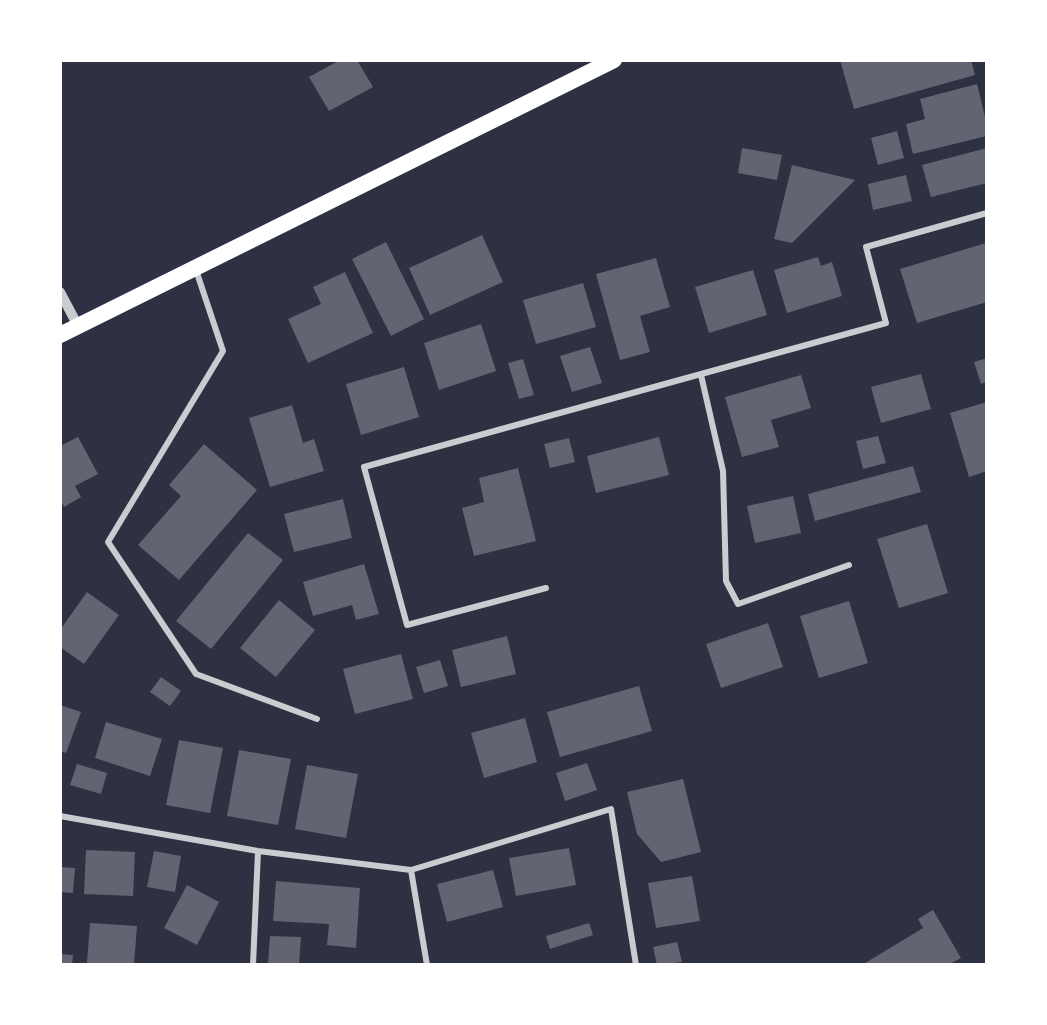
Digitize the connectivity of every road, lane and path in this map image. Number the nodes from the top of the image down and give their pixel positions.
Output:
1 (615, 60) edge
2 (987, 213) edge
3 (196, 270) junction
4 (60, 292) edge
5 (78, 326) junction
6 (60, 335) edge
7 (700, 375) junction
8 (849, 565) dead end
9 (546, 588) dead end
10 (317, 719) dead end
11 (60, 816) edge
12 (258, 851) junction
13 (411, 870) junction
14 (253, 965) edge
15 (427, 965) edge
16 (636, 965) edge

1 - 3 highway
2 - 7 street
3 - 5 highway
3 - 10 street
4 - 5 street
5 - 6 highway
7 - 8 street
7 - 9 street
11 - 12 street
12 - 13 street
12 - 14 street
13 - 15 street
13 - 16 street

